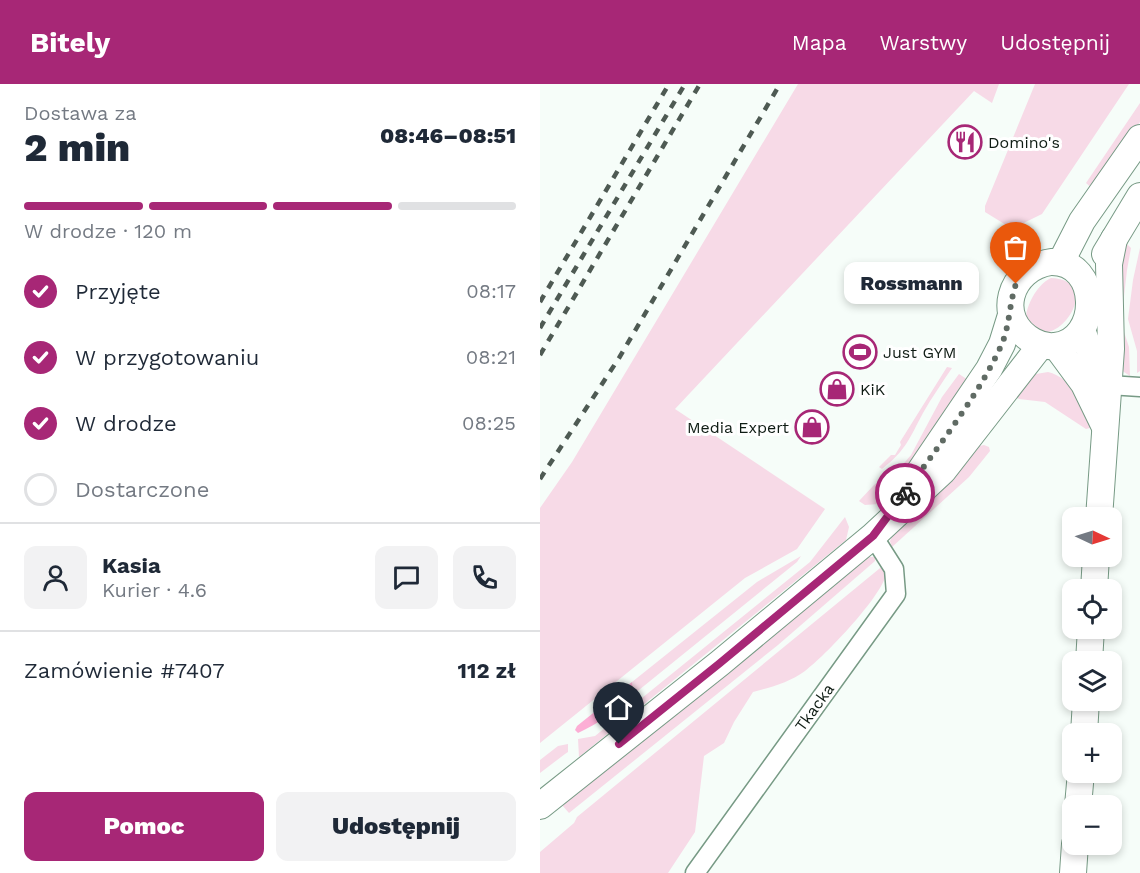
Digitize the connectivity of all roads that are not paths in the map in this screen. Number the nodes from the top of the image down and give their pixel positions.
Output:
1 (1140, 138) edge
2 (1140, 196) edge
3 (1114, 239) junction
4 (1061, 262) junction
5 (1086, 285) junction
6 (1011, 315) junction
7 (1082, 330) junction
8 (1048, 346) junction
9 (1140, 387) edge
10 (1109, 391) junction
11 (1105, 428) junction
12 (1100, 507) edge
13 (873, 536) junction
14 (540, 806) edge
15 (1075, 855) edge
16 (695, 873) edge
17 (1073, 873) edge

1 - 4 street
2 - 3 street
3 - 5 street
3 - 10 street
4 - 5 street
4 - 6 street
5 - 7 street
6 - 8 street
6 - 13 street
7 - 8 street
7 - 10 street
8 - 11 street
8 - 13 street
9 - 10 street
10 - 11 street
11 - 12 street
13 - 14 street
13 - 16 street, Tkacka
15 - 17 street

